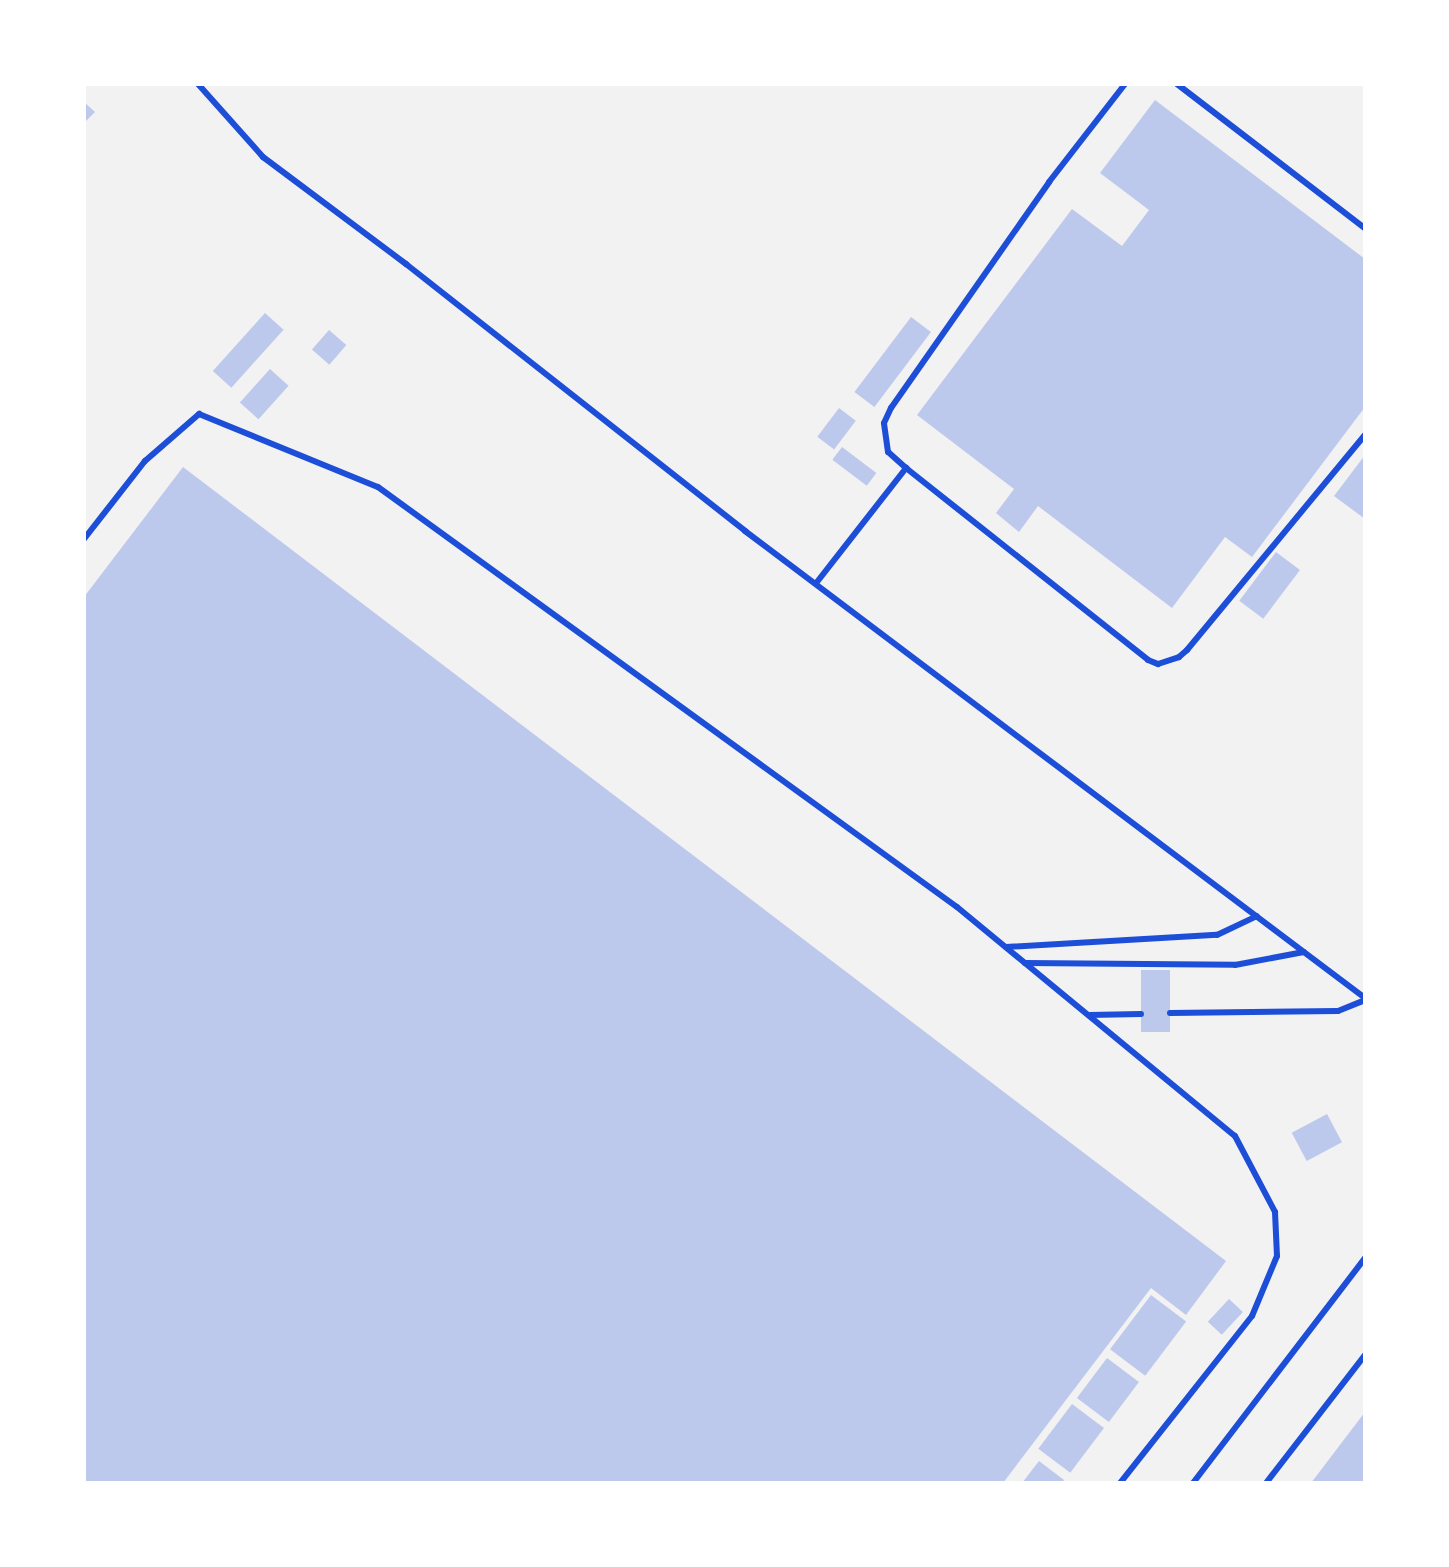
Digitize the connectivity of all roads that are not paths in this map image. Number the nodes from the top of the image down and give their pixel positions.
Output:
1 (198, 84) edge
2 (1125, 84) edge
3 (1177, 84) edge
4 (1365, 228) edge
5 (1365, 435) edge
6 (906, 468) junction
7 (84, 539) edge
8 (817, 582) junction
9 (1257, 916) junction
10 (1006, 947) junction
11 (1304, 952) junction
12 (1025, 963) junction
13 (1365, 999) edge
14 (1170, 1013) dead end
15 (1141, 1014) dead end
16 (1089, 1015) junction
17 (1365, 1258) edge
18 (1365, 1355) edge
19 (1120, 1483) edge
20 (1193, 1483) edge
21 (1266, 1483) edge

1 - 8 lane
2 - 6 lane
3 - 4 lane
5 - 6 lane
6 - 8 lane
7 - 10 lane
8 - 9 lane
9 - 10 lane
9 - 11 lane
10 - 12 lane
11 - 12 lane
11 - 13 lane
12 - 16 lane
13 - 14 lane
15 - 16 lane
16 - 19 lane
17 - 20 lane
18 - 21 lane

